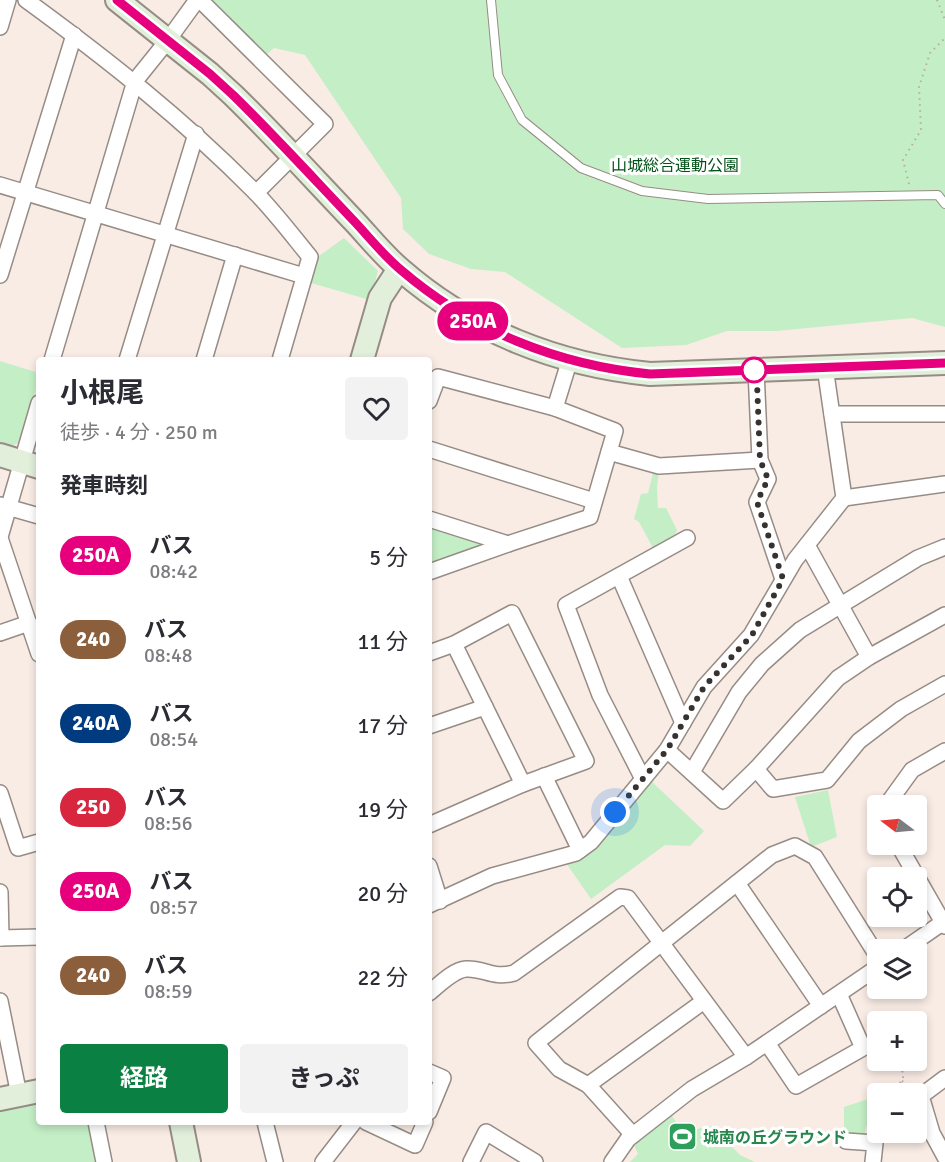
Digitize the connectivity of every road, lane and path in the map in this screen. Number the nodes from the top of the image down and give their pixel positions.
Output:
1 (8, 0) edge
2 (26, 0) edge
3 (117, 0) edge
4 (199, 0) edge
5 (491, 0) edge
6 (938, 0) edge
7 (945, 20) edge
8 (0, 27) edge
9 (74, 35) junction
10 (945, 38) edge
11 (168, 40) junction
12 (135, 81) junction
13 (196, 134) junction
14 (294, 157) junction
15 (0, 185) edge
16 (24, 193) junction
17 (256, 193) junction
18 (912, 195) junction
19 (945, 204) edge
20 (95, 214) junction
21 (165, 235) junction
22 (235, 255) junction
23 (399, 269) junction
24 (0, 275) edge
25 (304, 276) junction
26 (53, 357) edge
27 (128, 357) edge
28 (205, 357) edge
29 (281, 357) edge
30 (363, 357) edge
31 (570, 359) junction
32 (945, 363) edge
33 (825, 367) junction
34 (756, 370) junction
35 (432, 393) edge
36 (555, 408) junction
37 (832, 414) junction
38 (945, 414) edge
39 (36, 423) edge
40 (432, 450) edge
41 (609, 452) junction
42 (0, 455) edge
43 (760, 460) junction
44 (30, 464) edge
45 (945, 484) edge
46 (844, 498) junction
47 (594, 501) junction
48 (4, 506) edge
49 (36, 515) edge
50 (432, 520) edge
51 (0, 537) edge
52 (687, 538) dead end
53 (508, 544) junction
54 (807, 545) junction
55 (945, 547) edge
56 (5, 568) edge
57 (432, 571) edge
58 (619, 576) junction
59 (783, 579) junction
60 (840, 604) junction
61 (945, 615) edge
62 (29, 623) junction
63 (0, 633) edge
64 (454, 644) junction
65 (36, 645) edge
66 (432, 652) edge
67 (869, 657) junction
68 (945, 684) edge
69 (485, 707) junction
70 (683, 723) junction
71 (432, 725) edge
72 (667, 750) junction
73 (945, 751) edge
74 (756, 769) junction
75 (692, 772) junction
76 (544, 776) junction
77 (643, 779) junction
78 (523, 784) junction
79 (0, 793) edge
80 (894, 795) edge
81 (432, 824) edge
82 (36, 843) edge
83 (580, 850) junction
84 (904, 855) edge
85 (737, 883) junction
86 (432, 884) edge
87 (0, 892) edge
88 (435, 903) edge
89 (944, 923) edge
90 (36, 937) edge
91 (0, 938) edge
92 (920, 939) edge
93 (867, 940) edge
94 (662, 944) junction
95 (867, 974) edge
96 (432, 991) edge
97 (838, 994) junction
98 (0, 1001) edge
99 (704, 1001) junction
100 (821, 1006) junction
101 (767, 1043) junction
102 (746, 1057) junction
103 (432, 1073) edge
104 (945, 1078) edge
105 (588, 1084) junction
106 (19, 1095) edge
107 (432, 1106) edge
108 (97, 1125) edge
109 (182, 1125) edge
110 (266, 1125) edge
111 (348, 1125) edge
112 (372, 1125) edge
113 (424, 1125) edge
114 (633, 1135) junction
115 (846, 1141) dead end
116 (945, 1157) edge
117 (104, 1162) edge
118 (189, 1162) edge
119 (275, 1162) edge
120 (322, 1162) edge
121 (471, 1162) edge
122 (535, 1162) edge
123 (612, 1162) edge
124 (873, 1162) edge

1 - 8 street
2 - 9 street
3 - 11 street
4 - 11 street
4 - 14 street
5 - 18 lane
6 - 7 path
9 - 12 street
9 - 16 street
10 - 18 path
11 - 12 street
11 - 14 street
12 - 13 street
12 - 20 street
13 - 17 street
13 - 21 street
14 - 17 street
14 - 23 street
15 - 16 street
16 - 20 street
16 - 24 street
17 - 25 street
18 - 19 lane
20 - 21 street
20 - 26 street
21 - 22 street
21 - 27 street
22 - 25 street
22 - 28 street
23 - 30 street
23 - 31 street
25 - 29 street
31 - 34 street
31 - 36 street
32 - 33 street
33 - 34 street
33 - 37 street
34 - 43 street
35 - 36 street
36 - 41 street
37 - 38 street
37 - 46 street
39 - 44 street
40 - 47 street
41 - 43 street
41 - 47 street
42 - 44 street
43 - 59 street
44 - 48 street
45 - 46 street
46 - 54 street
47 - 53 street
48 - 49 street
48 - 51 street
50 - 53 street
51 - 56 street
52 - 58 street
53 - 57 street
54 - 59 street
54 - 60 street
55 - 60 street
56 - 62 street
58 - 70 street
58 - 77 street
59 - 70 street
60 - 67 street
60 - 75 street
61 - 67 street
62 - 63 street
62 - 65 street
64 - 66 street
64 - 69 street
64 - 76 street
67 - 74 street
68 - 74 street
69 - 71 street
69 - 78 street
70 - 72 street
72 - 75 street
72 - 77 street
73 - 80 street
74 - 75 street
76 - 78 street
76 - 83 street
77 - 83 street
78 - 81 street
79 - 82 street
83 - 88 street
84 - 89 street
85 - 93 street
85 - 94 street
85 - 100 street
86 - 88 street
87 - 91 street
89 - 92 street
90 - 91 street
94 - 96 street
94 - 99 street
94 - 105 street
95 - 97 street
97 - 100 street
97 - 101 street
98 - 106 street
99 - 102 street
99 - 105 street
100 - 101 street
101 - 102 street
102 - 114 street
103 - 107 street
104 - 116 street
105 - 114 street
108 - 117 street
109 - 118 street
110 - 119 street
111 - 120 street
112 - 113 street
114 - 123 street
115 - 124 street
121 - 122 street

